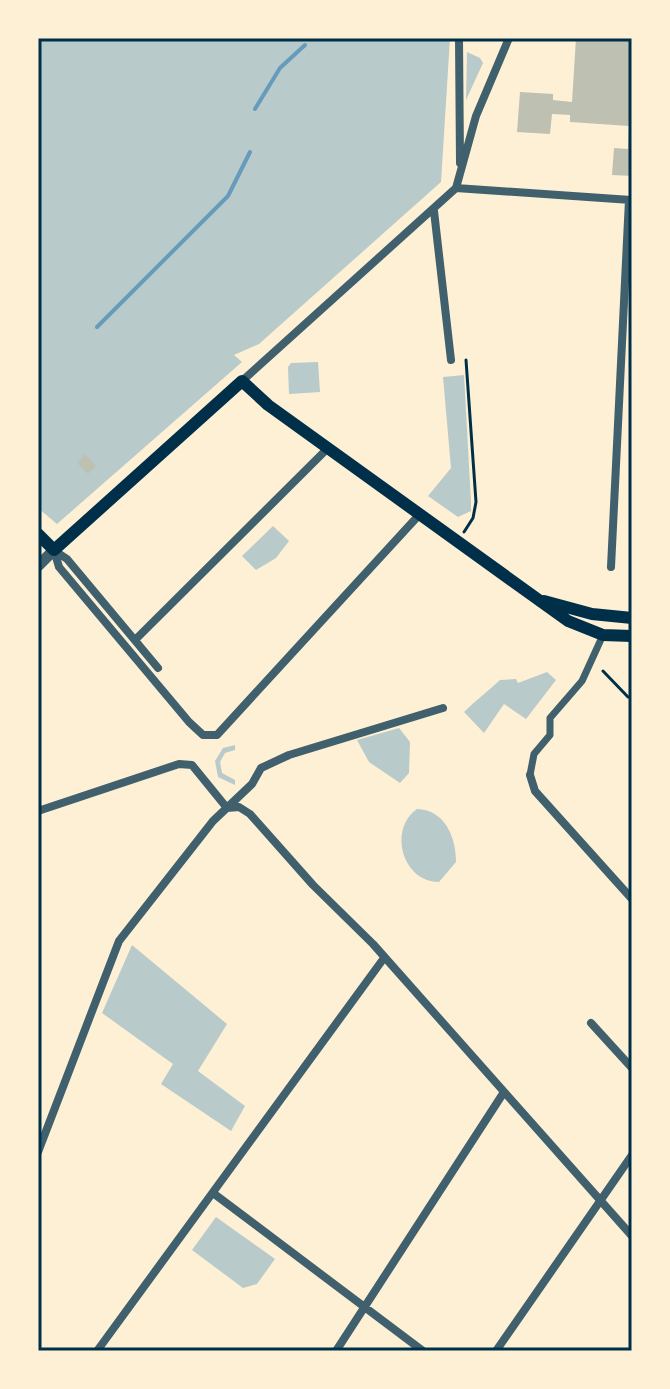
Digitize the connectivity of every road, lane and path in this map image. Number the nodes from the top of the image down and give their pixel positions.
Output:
1 (459, 38) edge
2 (509, 38) edge
3 (460, 168) junction
4 (456, 188) junction
5 (631, 200) edge
6 (434, 211) junction
7 (451, 360) dead end
8 (466, 360) dead end
9 (242, 381) junction
10 (328, 448) junction
11 (419, 515) junction
12 (38, 534) edge
13 (458, 542) junction
14 (54, 550) junction
15 (38, 566) edge
16 (611, 567) dead end
17 (537, 599) junction
18 (607, 617) junction
19 (632, 618) edge
20 (603, 635) junction
21 (632, 636) edge
22 (135, 640) junction
23 (158, 668) dead end
24 (603, 671) dead end
25 (628, 697) dead end
26 (443, 708) dead end
27 (530, 775) joint
28 (227, 808) junction
29 (38, 811) edge
30 (632, 899) edge
31 (384, 958) junction
32 (591, 1023) dead end
33 (632, 1068) edge
34 (504, 1092) junction
35 (38, 1152) edge
36 (632, 1155) edge
37 (213, 1193) junction
38 (599, 1200) junction
39 (632, 1236) edge
40 (366, 1306) junction
41 (97, 1351) edge
42 (336, 1351) edge
43 (423, 1351) edge
44 (496, 1351) edge

1 - 3 street
2 - 3 street
3 - 4 street
4 - 5 street
4 - 6 street
5 - 16 street
6 - 7 street
6 - 9 street
8 - 13 path
9 - 10 main road
9 - 14 main road
10 - 11 main road
10 - 22 street
11 - 13 main road
11 - 14 street
12 - 14 main road
13 - 17 main road
14 - 15 street
14 - 22 street
17 - 18 main road
17 - 20 main road
18 - 19 main road
18 - 20 street
20 - 21 main road
20 - 27 street
22 - 23 street
24 - 25 path
26 - 28 street
27 - 30 street
28 - 29 street
28 - 31 street
28 - 35 street
31 - 34 street
31 - 37 street
32 - 33 street
34 - 38 street
34 - 40 street
36 - 38 street
37 - 40 street
37 - 41 street
38 - 39 street
38 - 44 street
40 - 42 street
40 - 43 street

